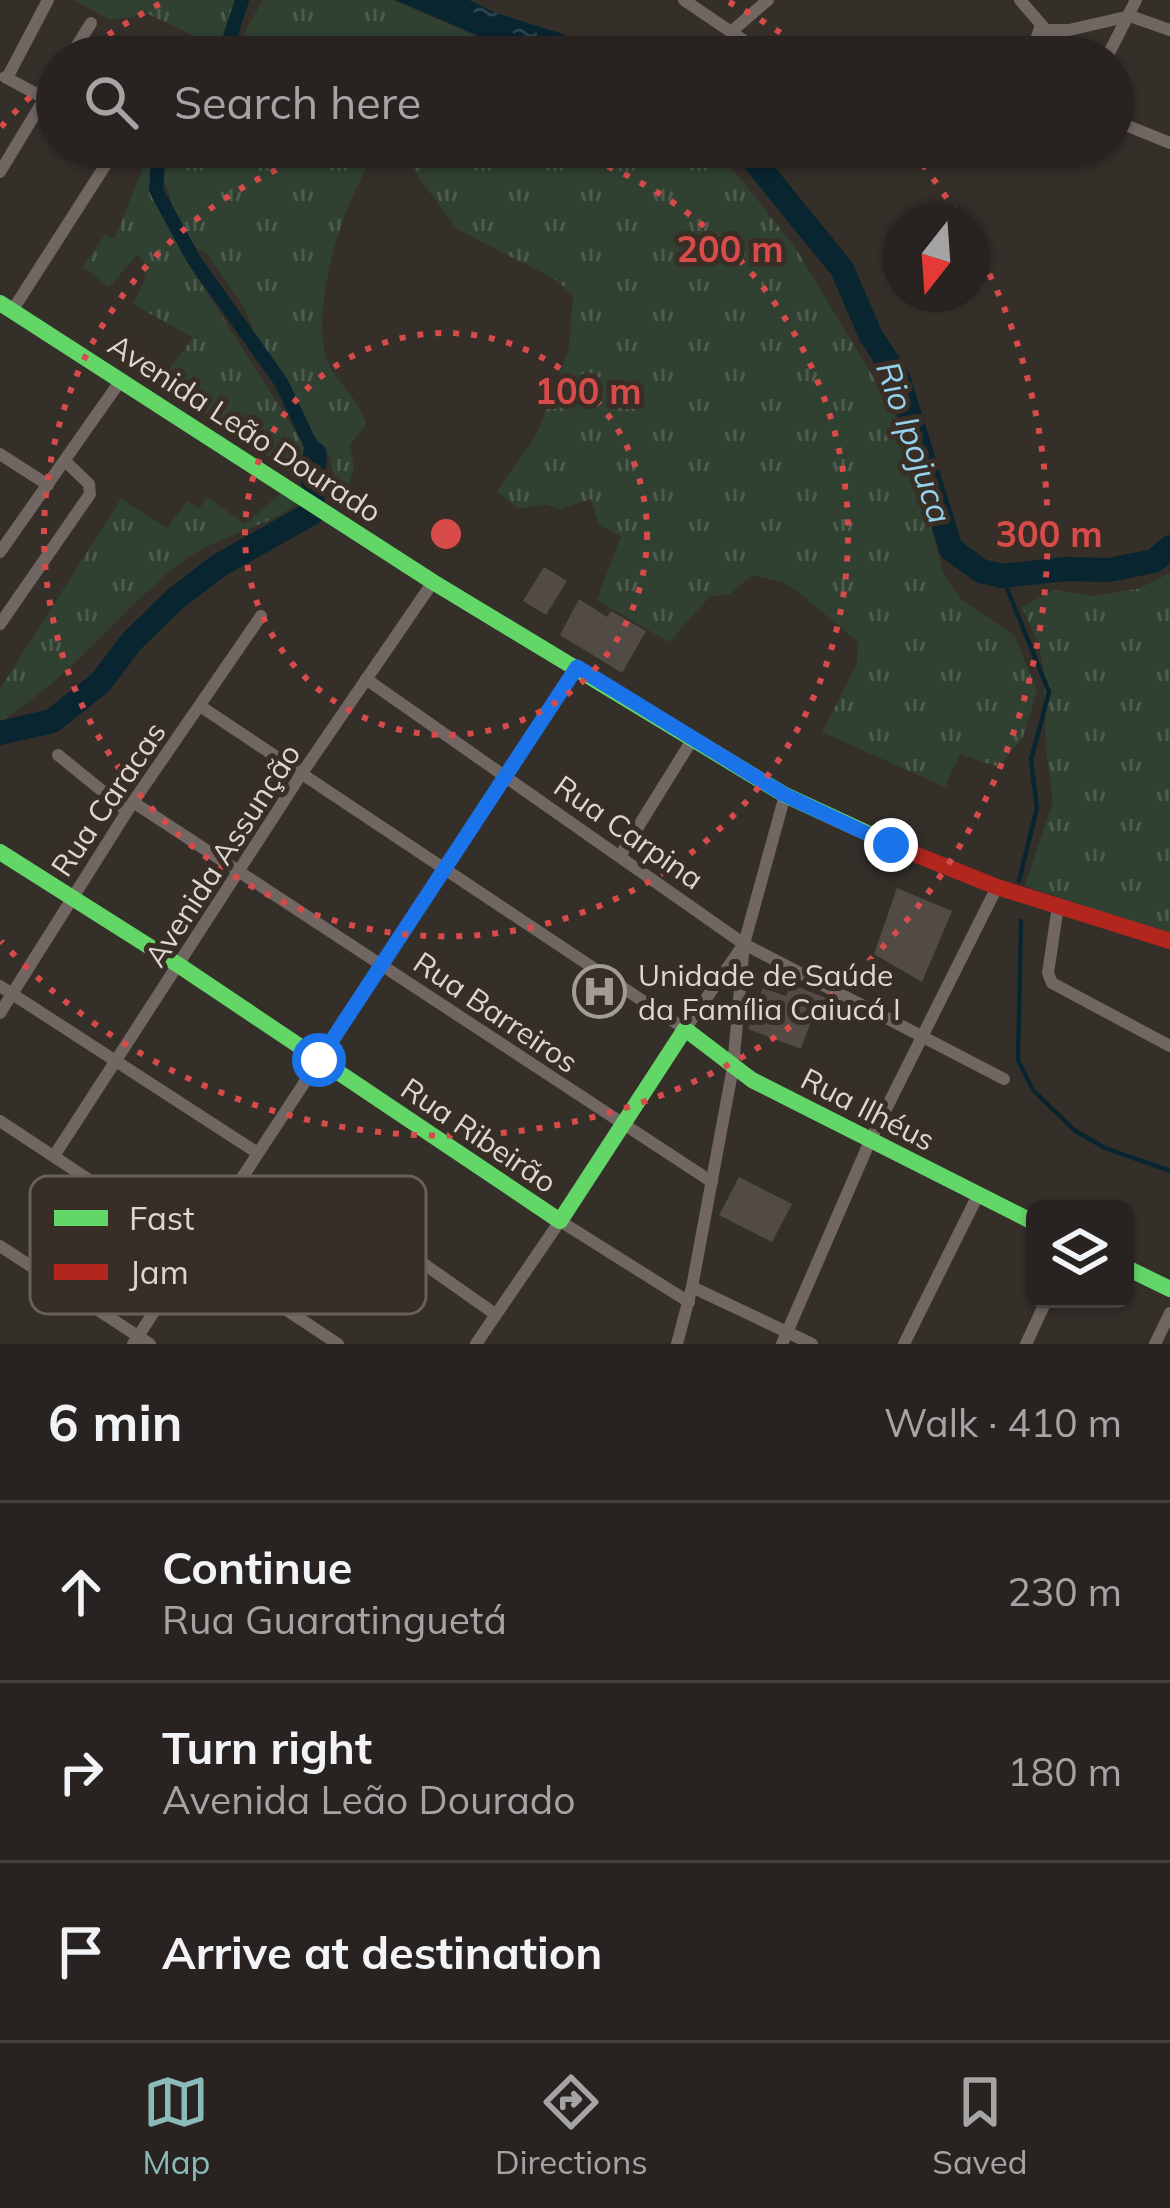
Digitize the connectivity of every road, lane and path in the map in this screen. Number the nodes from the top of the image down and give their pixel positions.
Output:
1 (48, 0) edge
2 (684, 0) edge
3 (768, 0) edge
4 (1136, 0) edge
5 (1025, 2) edge
6 (1130, 16) junction
7 (92, 23) dead end
8 (1044, 28) junction
9 (1170, 30) edge
10 (732, 31) junction
11 (84, 36) edge
12 (739, 36) edge
13 (1040, 36) edge
14 (1049, 36) edge
15 (1119, 36) edge
16 (4, 77) edge
17 (36, 93) edge
18 (36, 122) edge
19 (1134, 128) edge
20 (1170, 142) edge
21 (103, 168) edge
22 (0, 172) edge
23 (6, 307) edge
24 (121, 380) junction
25 (0, 454) edge
26 (64, 461) junction
27 (48, 485) junction
28 (0, 553) edge
29 (433, 582) junction
30 (0, 593) edge
31 (15, 604) junction
32 (261, 616) dead end
33 (0, 624) edge
34 (577, 667) junction
35 (366, 679) junction
36 (200, 706) junction
37 (692, 740) junction
38 (58, 755) dead end
39 (302, 773) junction
40 (505, 774) junction
41 (785, 795) junction
42 (130, 807) junction
43 (0, 852) edge
44 (620, 856) junction
45 (241, 870) junction
46 (444, 870) junction
47 (997, 887) junction
48 (71, 897) junction
49 (1058, 906) junction
50 (1170, 941) edge
51 (744, 944) junction
52 (380, 963) junction
53 (179, 967) junction
54 (6, 990) edge
55 (0, 1013) edge
56 (685, 1030) junction
57 (920, 1036) junction
58 (1170, 1046) edge
59 (319, 1060) junction
60 (116, 1061) junction
61 (733, 1067) junction
62 (1004, 1078) dead end
63 (0, 1121) edge
64 (622, 1125) junction
65 (870, 1141) junction
66 (256, 1152) junction
67 (54, 1156) junction
68 (84, 1176) edge
69 (241, 1176) edge
70 (712, 1182) junction
71 (978, 1195) junction
72 (1026, 1219) edge
73 (560, 1221) junction
74 (0, 1246) edge
75 (426, 1265) edge
76 (30, 1267) edge
77 (1134, 1271) edge
78 (692, 1287) junction
79 (1170, 1288) edge
80 (689, 1302) junction
81 (1043, 1308) edge
82 (1170, 1312) edge
83 (99, 1314) edge
84 (157, 1314) edge
85 (293, 1314) edge
86 (495, 1314) junction
87 (784, 1338) edge
88 (140, 1342) edge
89 (338, 1344) edge
90 (476, 1344) edge
91 (677, 1344) edge
92 (812, 1344) edge
93 (904, 1344) edge
94 (1026, 1344) edge
95 (1155, 1344) edge

1 - 16 street
2 - 10 street
3 - 10 street
4 - 6 street
5 - 8 street
6 - 8 street
6 - 9 street
6 - 15 street
7 - 11 street
8 - 13 street
8 - 14 street
10 - 12 street
16 - 17 street
18 - 22 street
19 - 20 street
21 - 23 street
23 - 24 main road, Avenida Leão Dourado
24 - 26 street
24 - 29 main road, Avenida Leão Dourado
25 - 27 street
26 - 27 street
26 - 31 street
27 - 28 street
29 - 34 main road, Avenida Leão Dourado
29 - 35 street, Avenida Assunção
30 - 31 street
31 - 33 street
32 - 36 street, Rua Caracas
34 - 37 main road, Avenida Leão Dourado
34 - 40 street
35 - 39 street, Avenida Assunção
35 - 40 street, Rua Carpina
36 - 39 street
36 - 42 street, Rua Caracas
37 - 41 main road, Avenida Leão Dourado
37 - 44 street
38 - 42 street, Rua Barreiros
39 - 45 street, Avenida Assunção
39 - 46 street
40 - 44 street, Rua Carpina
40 - 46 street
41 - 47 main road, Avenida Leão Dourado
41 - 51 street
42 - 45 street, Rua Barreiros
42 - 48 street, Rua Caracas
43 - 48 main road, Rua Ribeirão
44 - 51 street, Rua Carpina
45 - 52 street, Rua Barreiros
45 - 53 street, Avenida Assunção
46 - 52 street
46 - 56 street
47 - 49 main road, Avenida Leão Dourado
47 - 57 street
48 - 53 main road, Rua Ribeirão
48 - 54 street, Rua Caracas
49 - 50 main road, Avenida Leão Dourado
49 - 58 street
51 - 56 street
51 - 57 street, Rua Carpina
51 - 61 street
52 - 59 street
52 - 64 street, Rua Barreiros
53 - 59 main road, Rua Ribeirão
53 - 60 street, Avenida Assunção
54 - 55 street, Rua Caracas
54 - 60 street
56 - 61 main road, Rua Ilhéus
56 - 64 main road
57 - 62 street, Rua Carpina
57 - 65 street
59 - 66 street
59 - 73 main road, Rua Ribeirão
60 - 66 street
60 - 67 street, Avenida Assunção
61 - 65 main road, Rua Ilhéus
61 - 70 street
63 - 67 street
64 - 70 street, Rua Barreiros
64 - 73 main road
65 - 71 main road, Rua Ilhéus
65 - 87 street
66 - 69 street
67 - 68 street
70 - 78 street
71 - 72 main road, Rua Ilhéus
71 - 93 street
73 - 80 street, Rua Ribeirão
73 - 86 street
74 - 76 street
75 - 86 street
77 - 79 main road
78 - 80 street
78 - 87 street
80 - 91 street
81 - 94 street
82 - 95 street
83 - 88 street
84 - 88 street
85 - 89 street
86 - 90 street
87 - 92 street

